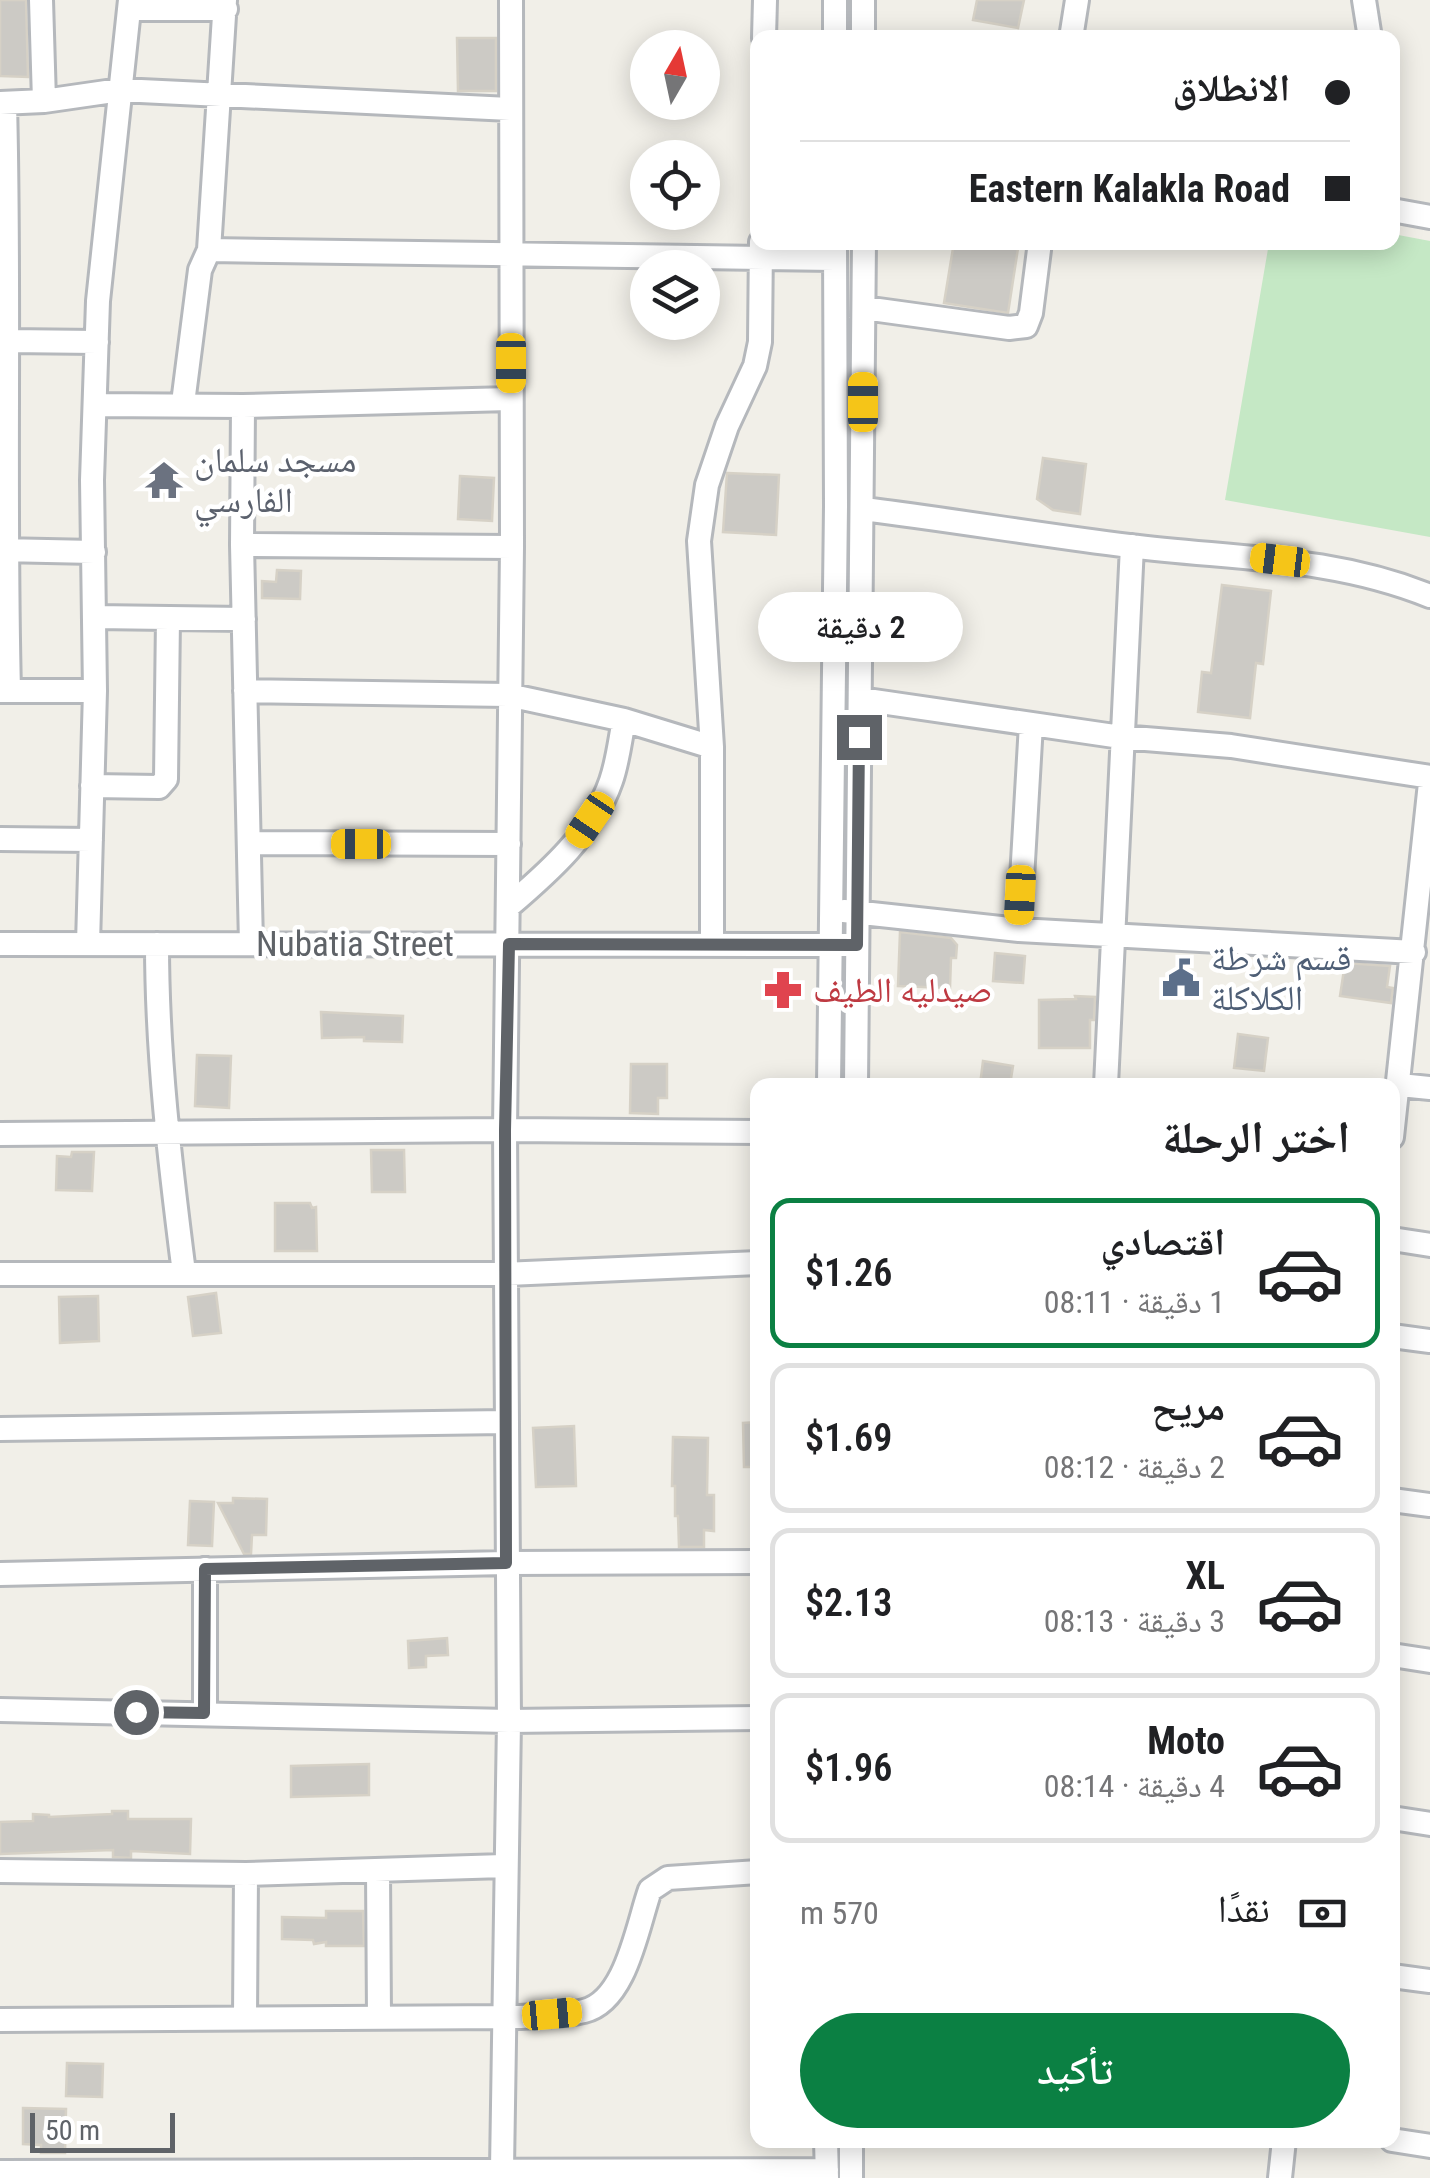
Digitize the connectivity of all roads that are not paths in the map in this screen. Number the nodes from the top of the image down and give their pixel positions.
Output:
1 (40, 0) edge
2 (511, 0) edge
3 (764, 0) edge
4 (835, 0) edge
5 (1077, 0) edge
6 (1364, 0) edge
7 (864, 1) edge
8 (130, 4) edge
9 (226, 5) edge
10 (764, 30) edge
11 (835, 30) edge
12 (863, 30) edge
13 (1072, 30) edge
14 (1369, 30) edge
15 (120, 90) junction
16 (218, 95) junction
17 (44, 101) junction
18 (3, 102) edge
19 (510, 110) junction
20 (1400, 211) edge
21 (1430, 216) edge
22 (750, 249) edge
23 (209, 250) junction
24 (761, 250) edge
25 (798, 250) edge
26 (864, 250) edge
27 (1039, 250) edge
28 (835, 251) edge
29 (4, 254) edge
30 (510, 255) junction
31 (864, 308) junction
32 (8, 341) junction
33 (97, 342) junction
34 (511, 399) junction
35 (2, 401) edge
36 (183, 403) junction
37 (95, 404) junction
38 (242, 406) junction
39 (863, 509) junction
40 (242, 545) junction
41 (1132, 546) junction
42 (512, 547) junction
43 (3, 550) edge
44 (94, 552) junction
45 (1430, 596) edge
46 (95, 617) junction
47 (168, 618) junction
48 (244, 619) junction
49 (4, 691) edge
50 (95, 691) junction
51 (245, 691) junction
52 (508, 695) junction
53 (860, 699) junction
54 (624, 720) junction
55 (1032, 724) junction
56 (1122, 736) junction
57 (712, 747) junction
58 (1430, 780) edge
59 (92, 786) junction
60 (0, 839) edge
61 (90, 840) junction
62 (250, 843) junction
63 (509, 844) junction
64 (510, 906) junction
65 (829, 910) junction
66 (857, 912) junction
67 (1423, 926) edge
68 (1019, 930) junction
69 (1114, 936) junction
70 (0, 944) edge
71 (88, 944) junction
72 (157, 944) junction
73 (251, 944) junction
74 (509, 944) junction
75 (712, 944) junction
76 (829, 944) junction
77 (857, 945) junction
78 (1414, 952) junction
79 (829, 1078) edge
80 (856, 1078) edge
81 (1106, 1078) edge
82 (1400, 1085) joint
83 (1430, 1088) edge
84 (505, 1130) junction
85 (750, 1132) edge
86 (166, 1133) junction
87 (0, 1134) edge
88 (1400, 1240) edge
89 (1430, 1245) edge
90 (750, 1263) edge
91 (184, 1273) junction
92 (0, 1274) edge
93 (505, 1274) junction
94 (1400, 1337) edge
95 (1430, 1342) edge
96 (505, 1422) junction
97 (0, 1429) edge
98 (1400, 1501) edge
99 (1430, 1505) edge
100 (750, 1562) edge
101 (506, 1563) junction
102 (205, 1569) junction
103 (0, 1574) edge
104 (1400, 1657) edge
105 (1430, 1661) edge
106 (0, 1710) edge
107 (204, 1713) junction
108 (750, 1718) edge
109 (508, 1721) junction
110 (1400, 1819) edge
111 (1430, 1824) edge
112 (504, 1866) junction
113 (0, 1870) edge
114 (378, 1871) junction
115 (750, 1873) edge
116 (246, 1874) junction
117 (1400, 1977) edge
118 (1430, 1980) edge
119 (502, 2017) junction
120 (245, 2018) junction
121 (379, 2018) junction
122 (0, 2020) edge
123 (1400, 2141) edge
124 (1430, 2146) edge
125 (826, 2148) edge
126 (850, 2148) edge
127 (1283, 2148) edge
128 (502, 2169) junction
129 (0, 2172) edge
130 (534, 2173) edge
131 (827, 2174) edge
132 (850, 2178) edge
133 (1280, 2178) edge

1 - 17 street
2 - 19 street
3 - 10 street
4 - 11 street
5 - 13 street
6 - 14 street
7 - 12 street
8 - 9 street
8 - 15 street
9 - 16 street
15 - 16 street
15 - 17 street
15 - 33 street
16 - 19 street
16 - 23 street
17 - 18 street
18 - 29 street
19 - 30 street
20 - 21 street
22 - 30 street
23 - 30 street
23 - 36 street
24 - 57 street
25 - 28 street
26 - 31 street
27 - 31 street
28 - 65 street
29 - 32 street
30 - 34 street
31 - 39 street
32 - 33 street
32 - 35 street
33 - 37 street
34 - 38 street
34 - 42 street
35 - 43 street
36 - 37 street
36 - 38 street
37 - 44 street
38 - 40 street
39 - 41 street
39 - 53 street
40 - 42 street
40 - 48 street
41 - 45 street
41 - 56 street
42 - 52 street
43 - 44 street
43 - 49 street
44 - 46 street
46 - 47 street
46 - 50 street
47 - 48 street
47 - 59 street
48 - 51 street
49 - 50 street
50 - 59 street
51 - 52 street
51 - 62 street
52 - 54 street
52 - 63 street
53 - 55 street
53 - 66 street
54 - 57 street
54 - 64 street
55 - 56 street
55 - 68 street
56 - 58 street
56 - 69 street
57 - 75 street
58 - 67 street
59 - 61 street
60 - 61 street
61 - 71 street
62 - 63 street
62 - 73 street
63 - 64 street
64 - 74 street
65 - 66 street
65 - 76 street
66 - 68 street
66 - 77 street
67 - 78 street
68 - 69 street
69 - 78 street
69 - 81 street
70 - 71 street, Nubatia Street
71 - 72 street, Nubatia Street
72 - 73 street, Nubatia Street
72 - 86 street
73 - 74 street, Nubatia Street
74 - 75 street, Nubatia Street
74 - 84 street
75 - 76 street, Nubatia Street
76 - 77 street, Nubatia Street
76 - 79 street
77 - 80 street
78 - 82 street
82 - 83 street
84 - 85 street
84 - 86 street
84 - 93 street
86 - 87 street
86 - 91 street
88 - 89 street
90 - 93 street
91 - 92 street
91 - 93 street
93 - 96 street
94 - 95 street
96 - 97 street
96 - 101 street
98 - 99 street
100 - 101 street
101 - 102 street
101 - 109 street
102 - 103 street
102 - 107 street
104 - 105 street
106 - 107 street
107 - 109 street
108 - 109 street
109 - 112 street
110 - 111 street
112 - 114 street
112 - 119 street
113 - 116 street
114 - 116 street
114 - 121 street
115 - 119 street
116 - 120 street
117 - 118 street
119 - 121 street
119 - 128 street
120 - 121 street
120 - 122 street
123 - 124 street
125 - 131 street
126 - 132 street
127 - 133 street
128 - 129 street
128 - 130 street
130 - 131 street

